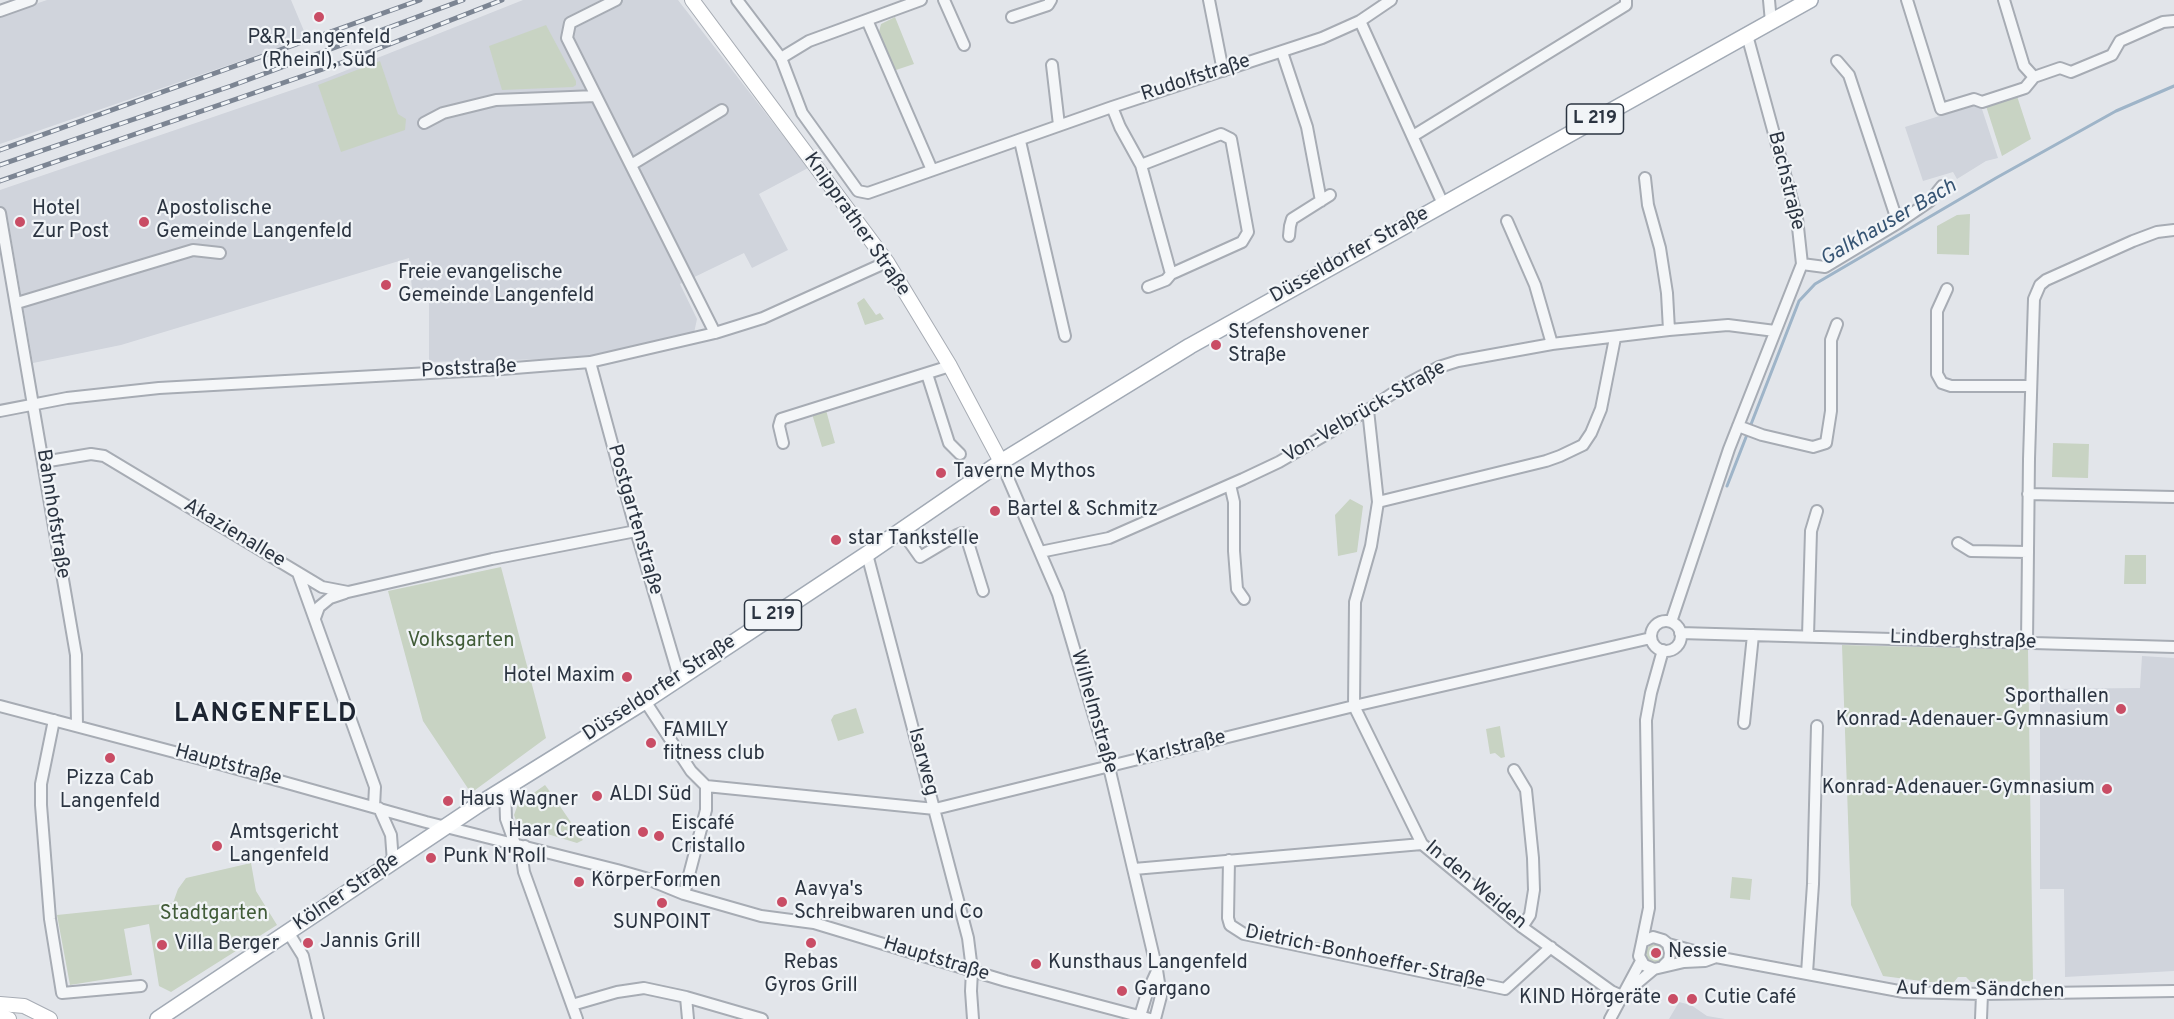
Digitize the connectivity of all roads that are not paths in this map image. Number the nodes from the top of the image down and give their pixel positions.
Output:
1 (31, 0) edge
2 (616, 0) edge
3 (692, 0) edge
4 (737, 0) edge
5 (921, 0) edge
6 (944, 0) edge
7 (1051, 0) edge
8 (1209, 0) edge
9 (1391, 0) edge
10 (1626, 0) edge
11 (1769, 0) edge
12 (1810, 0) edge
13 (1907, 0) edge
14 (2004, 0) edge
15 (0, 11) edge
16 (1012, 17) dead end
17 (867, 20) junction
18 (1360, 21) junction
19 (2174, 21) edge
20 (1771, 22) junction
21 (1747, 35) junction
22 (964, 45) dead end
23 (1282, 52) junction
24 (781, 58) junction
25 (1838, 61) dead end
26 (1052, 65) dead end
27 (1223, 71) junction
28 (2034, 77) junction
29 (596, 96) junction
30 (1112, 107) junction
31 (722, 110) dead end
32 (424, 123) dead end
33 (1059, 125) junction
34 (1413, 136) junction
35 (1020, 141) junction
36 (631, 165) junction
37 (1141, 165) junction
38 (932, 170) junction
39 (1645, 178) dead end
40 (1942, 186) dead end
41 (1443, 204) junction
42 (1, 220) edge
43 (1507, 221) dead end
44 (1898, 223) junction
45 (2174, 230) edge
46 (1289, 236) dead end
47 (220, 253) dead end
48 (887, 262) junction
49 (1802, 264) junction
50 (1171, 274) junction
51 (1148, 287) dead end
52 (1947, 289) dead end
53 (17, 303) junction
54 (1837, 324) dead end
55 (1669, 330) junction
56 (1775, 331) junction
57 (715, 333) junction
58 (1065, 336) dead end
59 (1616, 338) junction
60 (1551, 344) junction
61 (590, 362) junction
62 (950, 366) junction
63 (927, 374) junction
64 (2031, 386) junction
65 (34, 404) junction
66 (1368, 410) junction
67 (0, 411) edge
68 (1738, 426) junction
69 (783, 443) dead end
70 (960, 454) dead end
71 (43, 462) junction
72 (1001, 462) junction
73 (1230, 485) junction
74 (2028, 494) junction
75 (2174, 497) edge
76 (1378, 502) junction
77 (1817, 511) dead end
78 (901, 530) junction
79 (636, 531) junction
80 (1958, 543) dead end
81 (1040, 552) junction
82 (2028, 552) junction
83 (867, 554) junction
84 (298, 573) junction
85 (982, 591) dead end
86 (348, 592) junction
87 (1244, 599) dead end
88 (315, 618) junction
89 (1671, 622) junction
90 (1680, 633) junction
91 (1753, 635) junction
92 (1808, 636) junction
93 (1651, 638) junction
94 (2027, 643) junction
95 (2174, 646) edge
96 (1663, 651) junction
97 (680, 677) junction
98 (645, 701) junction
99 (0, 706) edge
100 (1354, 706) junction
101 (54, 720) junction
102 (1744, 723) dead end
103 (77, 726) junction
104 (1817, 726) dead end
105 (1109, 767) junction
106 (1514, 770) dead end
107 (706, 786) junction
108 (505, 788) junction
109 (376, 808) junction
110 (935, 809) junction
111 (447, 826) junction
112 (1422, 844) junction
113 (520, 845) junction
114 (1229, 860) junction
115 (393, 862) junction
116 (1134, 869) junction
117 (684, 894) junction
118 (1649, 908) junction
119 (1522, 927) junction
120 (288, 932) junction
121 (1642, 942) junction
122 (1665, 942) junction
123 (1551, 947) junction
124 (1716, 957) junction
125 (1641, 961) junction
126 (1659, 967) junction
127 (972, 970) junction
128 (1157, 970) junction
129 (1806, 973) junction
130 (141, 986) dead end
131 (2174, 991) edge
132 (1982, 994) junction
133 (1622, 996) junction
134 (686, 997) junction
135 (0, 1004) edge
136 (572, 1005) junction
137 (744, 1016) edge
138 (0, 1017) edge
139 (1145, 1018) edge
140 (9, 1019) edge
141 (50, 1019) edge
142 (158, 1019) edge
143 (318, 1019) edge
144 (577, 1019) edge
145 (688, 1019) edge
146 (762, 1019) edge
147 (974, 1019) edge
148 (1155, 1019) edge
149 (1610, 1019) edge
150 (1981, 1019) edge

1 - 15 street
2 - 29 street
3 - 48 main road, Knipprather Straße
4 - 24 street, Rudolfstraße
5 - 17 street
6 - 22 street
7 - 16 street
8 - 27 street
9 - 18 street, Rudolfstraße
10 - 34 street
11 - 20 street
12 - 20 main road, Düsseldorfer Straße / L 219
13 - 28 street
14 - 28 street
17 - 24 street
17 - 38 street
18 - 23 street, Rudolfstraße
18 - 34 street
19 - 28 street
20 - 21 main road, Düsseldorfer Straße / L 219
21 - 41 main road, Düsseldorfer Straße / L 219
21 - 49 street, Bachstraße
23 - 27 street, Rudolfstraße
23 - 46 street
24 - 38 street, Rudolfstraße
25 - 44 street
26 - 33 street
27 - 30 street, Rudolfstraße
29 - 32 street
29 - 36 street
30 - 33 street, Rudolfstraße
30 - 37 street
31 - 36 street
33 - 35 street, Rudolfstraße
34 - 41 street
35 - 38 street, Rudolfstraße
35 - 58 street
36 - 57 street
37 - 50 street
37 - 50 street
39 - 55 street
40 - 44 street
41 - 72 main road, Düsseldorfer Straße / L 219
42 - 53 street, Bahnhofstraße
43 - 60 street
44 - 49 street
45 - 64 street
47 - 53 street
48 - 57 street, Poststraße
48 - 62 main road, Knipprather Straße
49 - 56 street, Bachstraße
50 - 51 street
52 - 64 street
53 - 65 street, Bahnhofstraße
54 - 68 street
55 - 56 street, Von-Velbrück-Straße
55 - 59 street, Von-Velbrück-Straße
56 - 68 street, Bachstraße
57 - 61 street, Poststraße
59 - 60 street, Von-Velbrück-Straße
59 - 76 street
60 - 66 street, Von-Velbrück-Straße
61 - 65 street, Poststraße
61 - 79 street, Postgartenstraße
62 - 63 street
62 - 72 main road, Knipprather Straße
63 - 69 street
63 - 70 street
64 - 74 street
65 - 67 street, Poststraße
65 - 71 street, Bahnhofstraße
66 - 73 street, Von-Velbrück-Straße
66 - 76 street
68 - 89 street, Bachstraße
71 - 84 street, Akazienallee
71 - 103 street, Bahnhofstraße
72 - 78 main road, Düsseldorfer Straße / L 219
72 - 81 street, Wilhelmstraße
73 - 81 street, Von-Velbrück-Straße
73 - 87 street
74 - 75 street
74 - 82 street
76 - 100 street
77 - 92 street
78 - 83 main road, Düsseldorfer Straße / L 219
78 - 85 street
79 - 86 street
79 - 97 street, Postgartenstraße
80 - 82 street
81 - 105 street, Wilhelmstraße
82 - 94 street
83 - 97 main road, Düsseldorfer Straße / L 219
83 - 110 street, Isarweg
84 - 86 street
84 - 88 street, Akazienallee
86 - 88 street
88 - 109 street, Akazienallee
89 - 90 street
89 - 93 street
90 - 91 street, Lindberghstraße
90 - 96 street
91 - 92 street, Lindberghstraße
91 - 102 street
92 - 94 street, Lindberghstraße
93 - 96 street
93 - 100 street, Karlstraße
94 - 95 street, Lindberghstraße
96 - 118 street
97 - 98 main road, Düsseldorfer Straße / L 219
98 - 107 street
98 - 108 main road, Düsseldorfer Straße / L 219
99 - 101 street, Hauptstraße
100 - 105 street, Karlstraße
100 - 112 street, In den Weiden
101 - 103 street, Hauptstraße
101 - 130 street
103 - 109 street, Hauptstraße
104 - 129 street
105 - 110 street, Karlstraße
105 - 116 street, Wilhelmstraße
106 - 119 street
107 - 110 street, Karlstraße
107 - 117 street
108 - 111 main road, Düsseldorfer Straße / L 219
108 - 113 street
109 - 111 street, Hauptstraße
109 - 115 street
110 - 127 street, Isarweg
111 - 113 street, Hauptstraße
111 - 115 main road, Kölner Straße / L 219
112 - 114 street
112 - 119 street, In den Weiden
113 - 117 street, Hauptstraße
113 - 136 street
114 - 116 street
114 - 123 street, Dietrich-Bonhoeffer-Straße
115 - 120 main road, Kölner Straße / L 219
116 - 128 street, Wilhelmstraße
117 - 127 street, Hauptstraße
118 - 121 street
118 - 122 street
119 - 123 street, In den Weiden
120 - 142 main road, Kölner Straße / L 219
120 - 143 street
121 - 122 street
121 - 125 street
122 - 124 street, Auf dem Sändchen
122 - 126 street
123 - 133 street, In den Weiden
124 - 126 street, Auf dem Sändchen
124 - 129 street, Auf dem Sändchen
125 - 126 street
125 - 133 street
126 - 133 street
127 - 139 street, Hauptstraße
127 - 147 street, Isarweg
128 - 139 street
128 - 148 street, Wilhelmstraße
129 - 132 street, Auf dem Sändchen
131 - 132 street, Auf dem Sändchen
132 - 150 street
133 - 149 street
134 - 136 street
134 - 137 street
134 - 145 street
135 - 141 main road
136 - 144 street
137 - 146 street
138 - 140 main road

